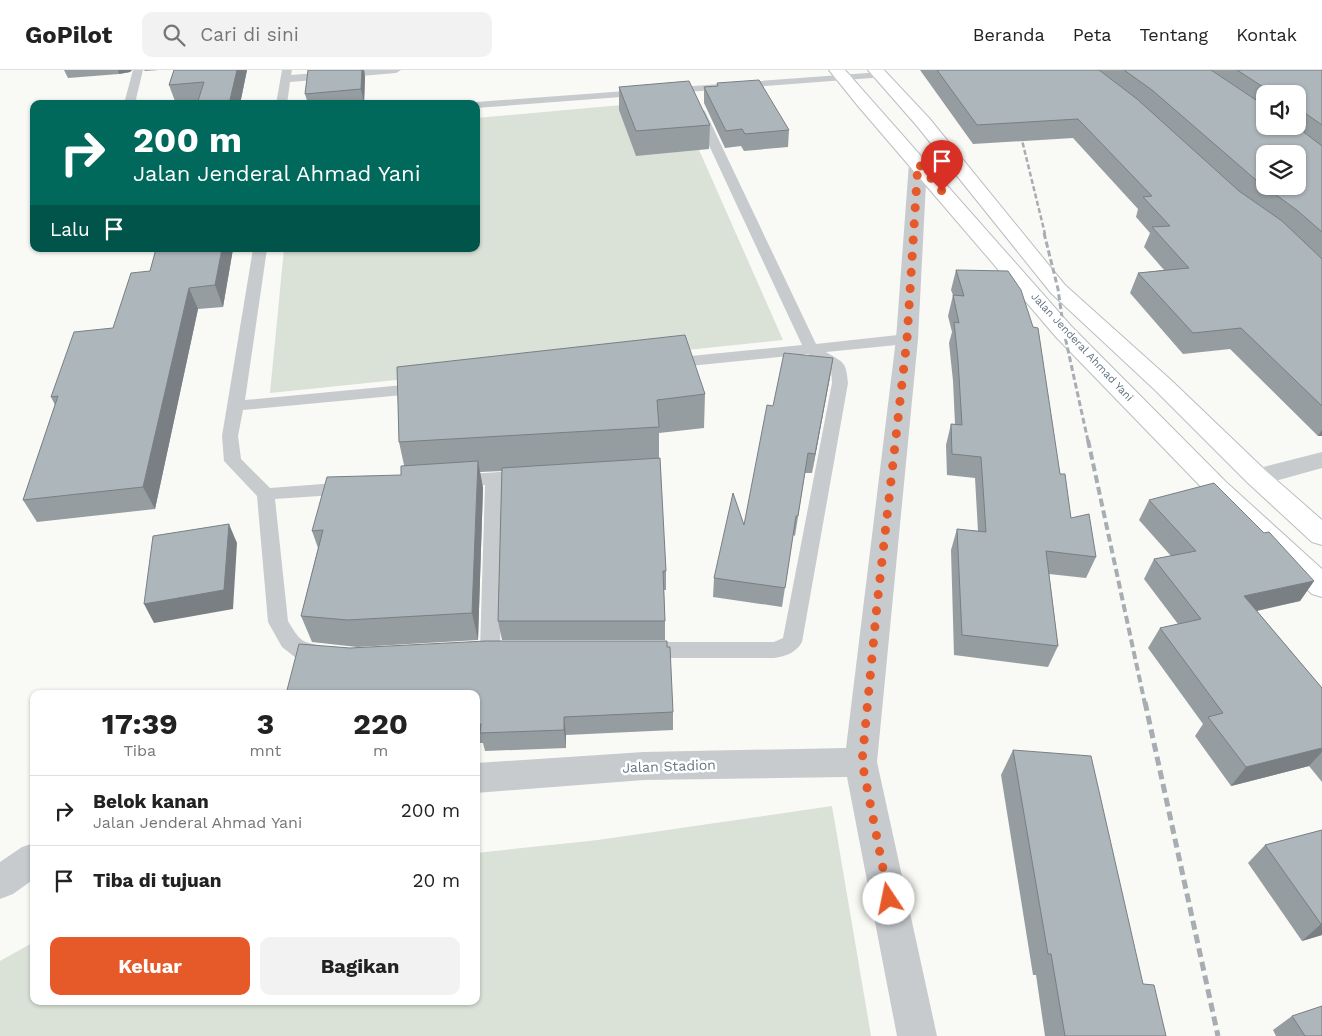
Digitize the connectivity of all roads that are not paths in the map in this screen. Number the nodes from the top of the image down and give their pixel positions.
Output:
1 (138, 70) edge
2 (396, 70) edge
3 (878, 73) edge
4 (286, 74) edge
5 (840, 74) edge
6 (689, 89) junction
7 (130, 100) edge
8 (283, 100) edge
9 (480, 105) edge
10 (918, 163) junction
11 (260, 252) edge
12 (907, 339) junction
13 (811, 349) junction
14 (653, 365) edge
15 (434, 387) edge
16 (236, 406) junction
17 (1322, 460) edge
18 (543, 476) edge
19 (494, 478) junction
20 (1257, 478) junction
21 (434, 482) edge
22 (365, 487) edge
23 (266, 494) junction
24 (1322, 536) edge
25 (1322, 586) edge
26 (490, 650) junction
27 (509, 650) edge
28 (627, 650) edge
29 (471, 651) edge
30 (339, 655) edge
31 (862, 762) junction
32 (480, 778) edge
33 (30, 862) edge
34 (0, 882) edge
35 (917, 1036) edge

1 - 7 lane
2 - 4 lane
3 - 5 lane
3 - 20 main road, Jalan Jenderal Ahmad Yani
4 - 8 lane
5 - 6 lane
5 - 10 main road, Jalan Jenderal Ahmad Yani
6 - 9 lane
6 - 13 lane
10 - 12 street
10 - 25 main road, Jalan Jenderal Ahmad Yani
11 - 16 lane
12 - 13 lane
12 - 31 street
13 - 14 lane
13 - 28 lane
15 - 16 lane
16 - 23 lane
17 - 20 street
18 - 19 lane
19 - 21 lane
19 - 26 lane
20 - 24 main road, Jalan Jenderal Ahmad Yani
22 - 23 lane
23 - 30 lane
26 - 27 lane
26 - 29 lane
31 - 32 street, Jalan Stadion
31 - 35 street
33 - 34 street

